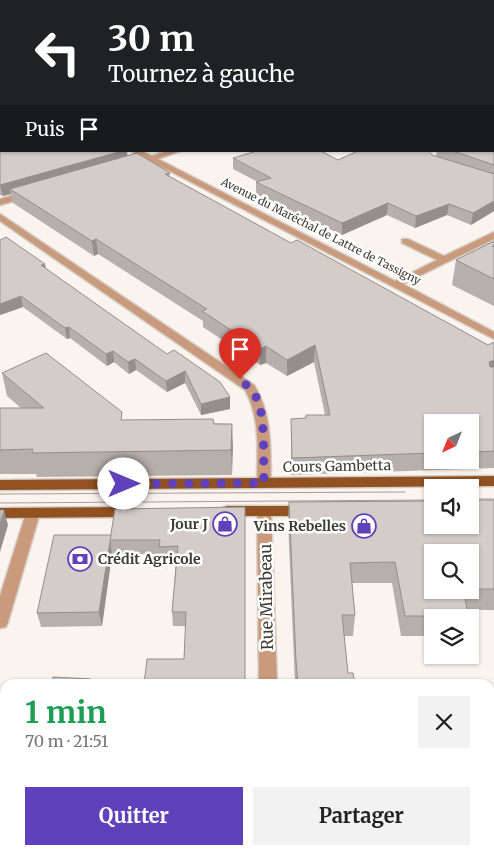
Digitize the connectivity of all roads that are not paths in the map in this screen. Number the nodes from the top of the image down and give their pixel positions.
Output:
1 (137, 152) edge
2 (173, 152) edge
3 (152, 158) junction
4 (138, 162) edge
5 (37, 192) edge
6 (0, 202) edge
7 (0, 217) edge
8 (494, 235) edge
9 (405, 240) dead end
10 (446, 260) junction
11 (396, 284) junction
12 (494, 336) edge
13 (494, 481) edge
14 (264, 483) junction
15 (0, 485) edge
16 (324, 510) edge
17 (214, 511) edge
18 (264, 511) junction
19 (142, 512) edge
20 (0, 513) edge
21 (33, 513) junction
22 (0, 622) edge
23 (268, 679) edge

1 - 3 street, Avenue du Maréchal de Lattre de Tassigny
2 - 3 street
3 - 4 street
3 - 11 street, Avenue du Maréchal de Lattre de Tassigny
5 - 6 street
7 - 14 street
8 - 10 street
9 - 10 street
10 - 11 street
11 - 12 street, Avenue du Maréchal de Lattre de Tassigny
13 - 14 main road, Cours Gambetta
14 - 15 main road, Cours Gambetta
16 - 18 main road
17 - 18 main road
18 - 23 street, Rue Mirabeau
19 - 21 main road
20 - 21 main road
21 - 22 street

